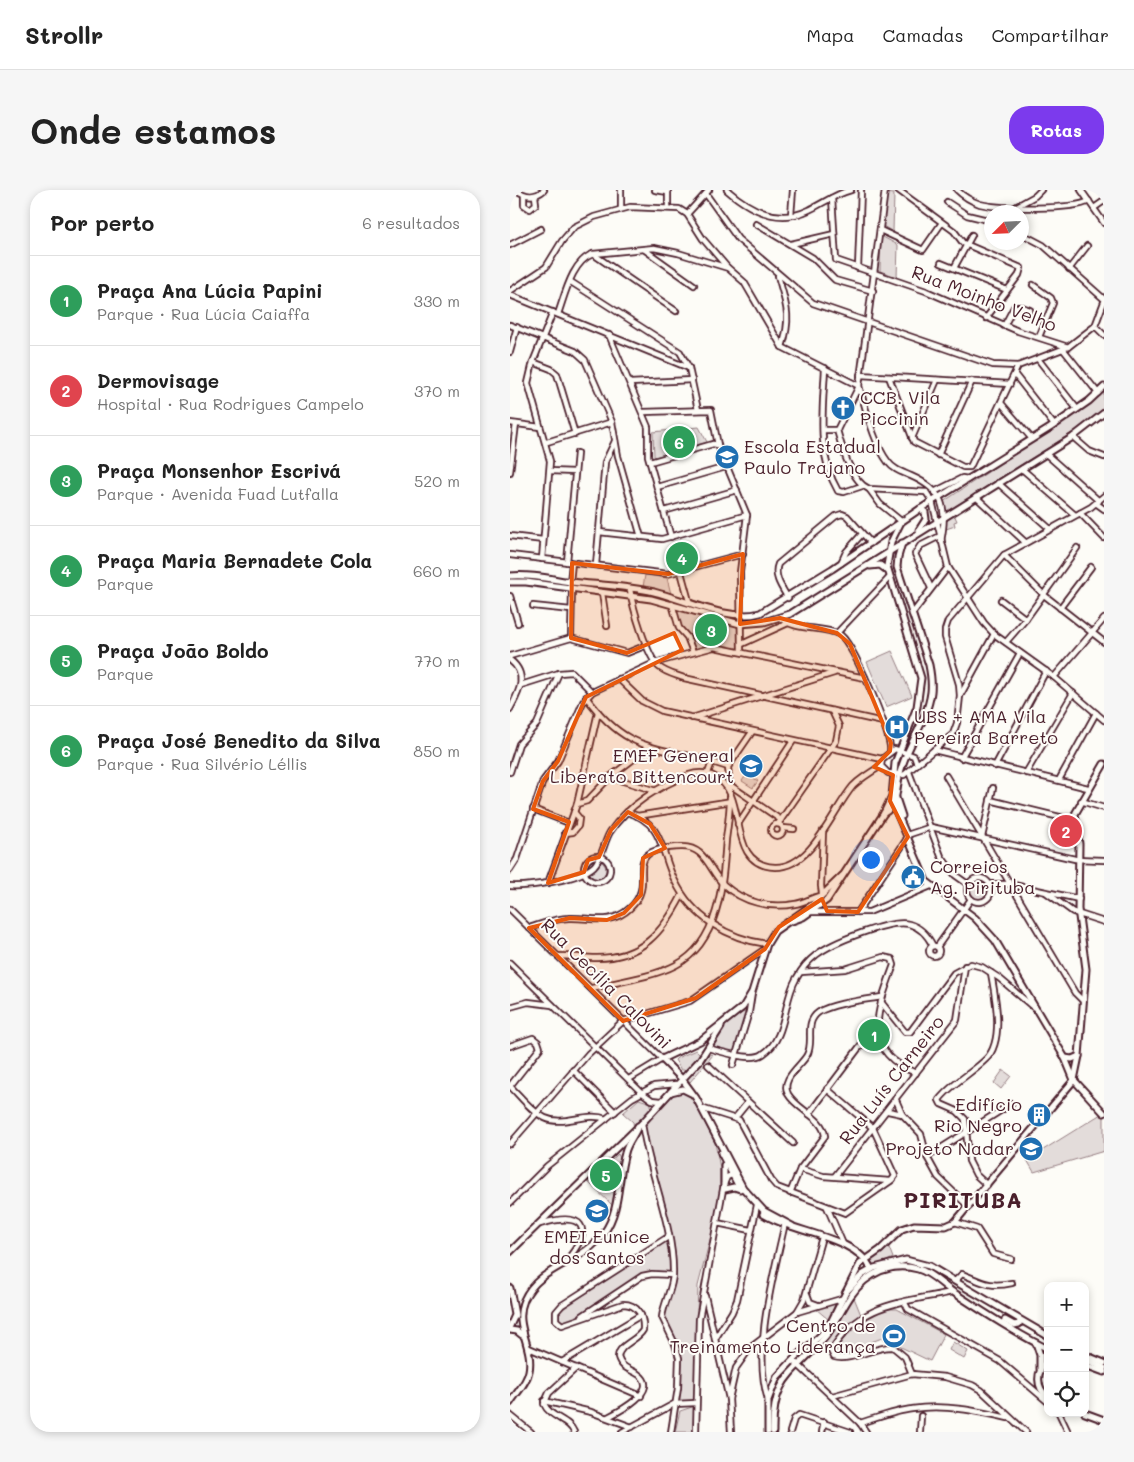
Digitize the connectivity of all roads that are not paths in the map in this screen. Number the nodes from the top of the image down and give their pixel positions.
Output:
1 (516, 190) edge
2 (544, 190) edge
3 (621, 190) edge
4 (655, 190) edge
5 (727, 190) edge
6 (793, 190) edge
7 (850, 190) edge
8 (861, 190) edge
9 (885, 190) edge
10 (898, 190) edge
11 (957, 190) edge
12 (1041, 190) edge
13 (1081, 190) edge
14 (666, 191) edge
15 (708, 191) edge
16 (526, 193) edge
17 (535, 196) junction
18 (832, 198) junction
19 (1088, 201) junction
20 (1104, 201) edge
21 (948, 202) dead end
22 (986, 205) edge
23 (1018, 205) edge
24 (1029, 206) edge
25 (668, 207) junction
26 (621, 208) junction
27 (1094, 208) junction
28 (687, 214) junction
29 (791, 215) junction
30 (984, 219) edge
31 (756, 224) dead end
32 (942, 224) junction
33 (1104, 224) edge
34 (541, 229) dead end
35 (880, 230) junction
36 (834, 234) junction
37 (972, 235) dead end
38 (1029, 238) edge
39 (791, 244) junction
40 (966, 244) junction
41 (510, 245) edge
42 (1087, 246) dead end
43 (644, 249) junction
44 (593, 254) junction
45 (718, 256) junction
46 (710, 262) junction
47 (941, 263) dead end
48 (728, 268) junction
49 (858, 268) junction
50 (954, 268) junction
51 (1069, 269) junction
52 (875, 273) junction
53 (777, 274) junction
54 (571, 282) junction
55 (694, 285) dead end
56 (1033, 285) dead end
57 (1008, 290) junction
58 (510, 291) edge
59 (873, 291) junction
60 (510, 295) edge
61 (1104, 302) edge
62 (1030, 310) dead end
63 (676, 311) dead end
64 (556, 313) junction
65 (986, 318) junction
66 (869, 322) junction
67 (510, 325) edge
68 (1004, 326) junction
69 (1095, 326) junction
70 (517, 327) junction
71 (608, 335) junction
72 (1104, 335) edge
73 (1039, 337) junction
74 (543, 338) junction
75 (782, 347) junction
76 (1066, 348) junction
77 (510, 352) edge
78 (1038, 359) junction
79 (533, 362) junction
80 (1018, 366) junction
81 (689, 368) junction
82 (826, 368) junction
83 (860, 374) junction
84 (1014, 375) junction
85 (889, 377) junction
86 (692, 380) junction
87 (938, 380) junction
88 (972, 381) junction
89 (630, 383) junction
90 (1010, 384) junction
91 (858, 386) junction
92 (1104, 387) edge
93 (1098, 393) junction
94 (1001, 403) junction
95 (1077, 409) junction
96 (698, 410) junction
97 (643, 412) junction
98 (1104, 413) edge
99 (612, 422) junction
100 (513, 423) edge
101 (1054, 425) junction
102 (540, 427) junction
103 (823, 430) junction
104 (837, 430) junction
105 (575, 434) junction
106 (1073, 437) junction
107 (912, 438) junction
108 (615, 439) junction
109 (1032, 439) junction
110 (547, 442) junction
111 (718, 445) junction
112 (577, 453) dead end
113 (1046, 454) junction
114 (1103, 455) edge
115 (938, 456) junction
116 (650, 462) junction
117 (726, 467) junction
118 (1022, 469) junction
119 (550, 471) junction
120 (510, 472) edge
121 (575, 472) junction
122 (998, 483) junction
123 (927, 484) junction
124 (862, 486) junction
125 (657, 487) junction
126 (869, 489) junction
127 (737, 490) junction
128 (926, 492) junction
129 (938, 494) junction
130 (1104, 496) edge
131 (976, 497) junction
132 (932, 501) junction
133 (1098, 502) junction
134 (920, 508) junction
135 (1104, 509) edge
136 (664, 511) junction
137 (1078, 514) junction
138 (747, 515) junction
139 (944, 516) junction
140 (901, 521) junction
141 (936, 521) junction
142 (1050, 528) junction
143 (599, 532) junction
144 (917, 533) junction
145 (862, 534) junction
146 (510, 536) edge
147 (671, 537) junction
148 (941, 537) junction
149 (640, 538) junction
150 (1104, 538) edge
151 (543, 540) junction
152 (903, 542) junction
153 (1025, 542) junction
154 (870, 543) junction
155 (1077, 548) dead end
156 (888, 553) junction
157 (742, 554) junction
158 (510, 555) edge
159 (1004, 555) junction
160 (542, 559) junction
161 (567, 562) junction
162 (572, 563) junction
163 (841, 564) junction
164 (596, 565) junction
165 (867, 566) junction
166 (948, 567) junction
167 (1091, 567) dead end
168 (682, 572) junction
169 (889, 574) junction
170 (510, 576) edge
171 (510, 582) edge
172 (570, 582) junction
173 (572, 588) junction
174 (932, 588) junction
175 (630, 589) junction
176 (602, 593) junction
177 (1044, 595) junction
178 (510, 596) edge
179 (631, 596) junction
180 (968, 596) junction
181 (788, 598) junction
182 (1001, 600) dead end
183 (688, 601) junction
184 (672, 604) junction
185 (533, 606) dead end
186 (1060, 608) junction
187 (571, 610) junction
188 (790, 614) junction
189 (912, 614) junction
190 (740, 616) junction
191 (780, 618) junction
192 (1026, 619) junction
193 (1104, 619) edge
194 (518, 623) dead end
195 (788, 623) junction
196 (740, 624) junction
197 (607, 626) dead end
198 (1091, 632) junction
199 (837, 633) junction
200 (994, 634) junction
201 (571, 638) junction
202 (1006, 642) junction
203 (1104, 642) edge
204 (742, 644) junction
205 (647, 645) junction
206 (693, 652) junction
207 (741, 652) junction
208 (1020, 652) junction
209 (510, 656) edge
210 (510, 660) edge
211 (654, 663) junction
212 (510, 665) edge
213 (520, 671) junction
214 (1046, 671) junction
215 (837, 672) junction
216 (559, 673) junction
217 (1054, 677) junction
218 (865, 678) junction
219 (619, 679) junction
220 (521, 685) junction
221 (592, 692) junction
222 (1073, 693) junction
223 (762, 695) junction
224 (960, 696) junction
225 (586, 697) junction
226 (510, 709) edge
227 (832, 711) junction
228 (598, 712) junction
229 (1096, 713) junction
230 (1103, 717) edge
231 (690, 718) junction
232 (882, 722) junction
233 (752, 732) junction
234 (793, 741) junction
235 (891, 743) junction
236 (648, 748) junction
237 (831, 749) junction
238 (900, 750) junction
239 (934, 750) junction
240 (890, 751) junction
241 (908, 753) junction
242 (914, 756) junction
243 (925, 757) junction
244 (961, 758) junction
245 (882, 759) junction
246 (712, 762) junction
247 (918, 764) junction
248 (1104, 764) edge
249 (881, 766) junction
250 (995, 766) junction
251 (728, 767) junction
252 (510, 772) edge
253 (909, 772) junction
254 (1026, 773) junction
255 (708, 774) junction
256 (896, 775) junction
257 (946, 776) dead end
258 (610, 777) junction
259 (1059, 780) junction
260 (730, 786) junction
261 (993, 788) dead end
262 (1088, 788) junction
263 (656, 791) junction
264 (730, 793) junction
265 (893, 798) junction
266 (752, 800) junction
267 (990, 800) junction
268 (731, 801) junction
269 (1081, 801) junction
270 (577, 804) junction
271 (715, 805) junction
272 (893, 805) junction
273 (1104, 808) edge
274 (533, 809) junction
275 (729, 810) junction
276 (574, 812) junction
277 (627, 812) junction
278 (884, 813) junction
279 (736, 814) junction
280 (637, 816) junction
281 (1076, 821) junction
282 (569, 822) junction
283 (780, 822) junction
284 (902, 822) junction
285 (738, 824) junction
286 (931, 827) junction
287 (782, 828) junction
288 (794, 829) dead end
289 (823, 830) junction
290 (565, 833) junction
291 (907, 836) junction
292 (982, 837) junction
293 (663, 848) junction
294 (599, 857) junction
295 (1080, 860) junction
296 (1104, 860) edge
297 (510, 870) edge
298 (584, 872) junction
299 (842, 876) junction
300 (548, 883) junction
301 (723, 884) junction
302 (990, 884) junction
303 (1009, 884) junction
304 (969, 885) junction
305 (510, 886) edge
306 (931, 886) junction
307 (1046, 893) junction
308 (821, 894) junction
309 (682, 895) junction
310 (971, 899) junction
311 (1079, 899) junction
312 (825, 902) junction
313 (796, 904) junction
314 (510, 909) edge
315 (804, 910) junction
316 (964, 910) junction
317 (810, 912) junction
318 (827, 912) junction
319 (858, 912) junction
320 (1079, 914) junction
321 (1104, 922) edge
322 (786, 923) junction
323 (711, 924) junction
324 (529, 928) junction
325 (766, 947) junction
326 (558, 956) junction
327 (750, 959) junction
328 (510, 963) edge
329 (761, 963) junction
330 (964, 966) junction
331 (801, 972) junction
332 (992, 973) junction
333 (592, 988) junction
334 (752, 992) junction
335 (882, 1000) junction
336 (1083, 1002) junction
337 (554, 1005) junction
338 (510, 1007) edge
339 (1040, 1015) junction
340 (623, 1020) junction
341 (722, 1024) junction
342 (876, 1025) junction
343 (587, 1037) junction
344 (694, 1044) junction
345 (510, 1046) edge
346 (595, 1046) junction
347 (883, 1046) junction
348 (708, 1048) junction
349 (857, 1049) junction
350 (588, 1054) junction
351 (736, 1054) junction
352 (703, 1055) junction
353 (1079, 1056) junction
354 (1065, 1058) junction
355 (662, 1059) junction
356 (708, 1065) dead end
357 (733, 1065) dead end
358 (573, 1070) junction
359 (1076, 1072) junction
360 (916, 1073) junction
361 (677, 1074) junction
362 (686, 1074) junction
363 (629, 1079) junction
364 (682, 1079) junction
365 (1074, 1080) junction
366 (676, 1084) junction
367 (510, 1086) edge
368 (827, 1089) junction
369 (640, 1092) junction
370 (668, 1093) junction
371 (693, 1094) junction
372 (652, 1100) junction
373 (896, 1100) junction
374 (661, 1101) junction
375 (748, 1102) junction
376 (1011, 1104) dead end
377 (654, 1108) junction
378 (701, 1108) junction
379 (888, 1111) junction
380 (615, 1112) junction
381 (538, 1113) junction
382 (1104, 1113) edge
383 (809, 1114) junction
384 (902, 1114) junction
385 (735, 1118) junction
386 (606, 1119) junction
387 (640, 1124) junction
388 (873, 1128) junction
389 (966, 1133) junction
390 (635, 1135) junction
391 (717, 1140) junction
392 (644, 1141) junction
393 (793, 1143) dead end
394 (510, 1144) edge
395 (617, 1147) junction
396 (625, 1153) junction
397 (927, 1157) junction
398 (724, 1162) junction
399 (800, 1169) junction
400 (732, 1174) junction
401 (834, 1176) junction
402 (736, 1181) junction
403 (890, 1181) junction
404 (987, 1186) junction
405 (724, 1188) junction
406 (740, 1189) junction
407 (790, 1194) junction
408 (510, 1203) edge
409 (756, 1206) junction
410 (969, 1207) junction
411 (827, 1208) junction
412 (955, 1222) junction
413 (717, 1223) junction
414 (785, 1223) junction
415 (537, 1224) junction
416 (751, 1230) junction
417 (668, 1237) junction
418 (822, 1237) junction
419 (843, 1244) junction
420 (855, 1251) junction
421 (510, 1252) edge
422 (1011, 1259) dead end
423 (865, 1260) junction
424 (860, 1264) junction
425 (562, 1265) junction
426 (871, 1269) junction
427 (865, 1272) junction
428 (875, 1274) junction
429 (673, 1275) junction
430 (955, 1281) junction
431 (1012, 1283) dead end
432 (510, 1288) edge
433 (807, 1290) junction
434 (846, 1292) junction
435 (952, 1292) junction
436 (704, 1294) junction
437 (512, 1295) junction
438 (526, 1296) junction
439 (841, 1299) junction
440 (905, 1303) junction
441 (820, 1305) junction
442 (1004, 1310) junction
443 (797, 1312) junction
444 (987, 1313) junction
445 (640, 1315) junction
446 (994, 1317) junction
447 (699, 1319) junction
448 (577, 1320) junction
449 (710, 1320) junction
450 (1020, 1320) junction
451 (510, 1326) edge
452 (510, 1330) edge
453 (1044, 1334) edge
454 (1044, 1336) edge
455 (524, 1337) junction
456 (763, 1337) junction
457 (715, 1339) junction
458 (1036, 1342) junction
459 (1044, 1347) edge
460 (529, 1348) junction
461 (1089, 1357) edge
462 (792, 1360) junction
463 (1089, 1361) edge
464 (562, 1362) junction
465 (1104, 1363) edge
466 (797, 1364) junction
467 (1044, 1366) edge
468 (1089, 1367) edge
469 (576, 1368) junction
470 (1040, 1370) junction
471 (1103, 1370) edge
472 (723, 1374) junction
473 (735, 1374) junction
474 (912, 1374) junction
475 (1038, 1379) junction
476 (764, 1382) junction
477 (773, 1384) junction
478 (1029, 1385) junction
479 (1044, 1393) edge
480 (641, 1396) junction
481 (832, 1396) junction
482 (729, 1398) junction
483 (1044, 1398) edge
484 (768, 1400) junction
485 (544, 1401) junction
486 (510, 1403) edge
487 (696, 1403) junction
488 (674, 1404) junction
489 (1089, 1414) edge
490 (510, 1415) edge
491 (921, 1416) dead end
492 (608, 1417) junction
493 (1060, 1417) edge
494 (1008, 1418) junction
495 (1104, 1420) edge
496 (824, 1422) junction
497 (860, 1423) junction
498 (632, 1427) junction
499 (531, 1432) edge
500 (574, 1432) edge
501 (622, 1432) edge
502 (671, 1432) edge
503 (696, 1432) edge
504 (731, 1432) edge
505 (768, 1432) edge
506 (772, 1432) edge
507 (790, 1432) edge
508 (822, 1432) edge
509 (850, 1432) edge
510 (866, 1432) edge
511 (920, 1432) edge
512 (1026, 1432) edge
513 (1068, 1432) edge

1 - 16 street
2 - 17 street
3 - 26 street
4 - 14 street
5 - 29 street
6 - 29 street
7 - 18 street
8 - 49 street
9 - 35 street
10 - 32 street
11 - 22 street
12 - 23 street
13 - 19 street
14 - 25 street
15 - 28 street
15 - 53 street
16 - 17 street
16 - 17 street
18 - 29 street
18 - 36 street
19 - 24 street
19 - 27 street
20 - 27 street
21 - 30 street
25 - 26 street
25 - 28 street
26 - 58 street
27 - 33 street
28 - 45 street
31 - 39 street
32 - 35 street
32 - 40 street
34 - 41 street
35 - 52 street
36 - 39 street
36 - 49 street, Rua Moinho Velho
37 - 40 street
38 - 51 street
39 - 59 street
40 - 50 street
40 - 57 street
42 - 51 street
43 - 44 street
43 - 46 street
43 - 55 street
44 - 54 street
44 - 63 street
45 - 46 street
45 - 48 street
46 - 48 street
47 - 50 street
48 - 75 street
49 - 52 street, Rua Moinho Velho
50 - 57 street
51 - 61 street
52 - 59 street
52 - 65 street, Rua Moinho Velho
53 - 66 street
53 - 75 street
54 - 64 street
54 - 81 street
56 - 73 street
57 - 65 street
59 - 66 street
60 - 64 street
61 - 69 street
62 - 68 street
64 - 71 street
64 - 74 street
65 - 68 street, Rua Moinho Velho
66 - 80 street
66 - 83 street
67 - 70 street
68 - 73 street, Rua Moinho Velho
69 - 72 street
69 - 76 street, Rua Moinho Velho
70 - 74 street
70 - 77 street
71 - 81 street
71 - 89 street
73 - 76 street, Rua Moinho Velho
74 - 79 street
74 - 99 street
75 - 82 street
76 - 78 street
76 - 93 street
78 - 80 street
78 - 95 street
79 - 102 street
79 - 105 street
80 - 84 street
81 - 86 street
82 - 91 street
82 - 103 street
83 - 85 street
83 - 91 street
84 - 90 street
84 - 101 street
85 - 87 street
85 - 107 street
86 - 89 street
86 - 96 street
87 - 88 street
87 - 107 street
88 - 90 street
88 - 115 street
89 - 97 street
90 - 94 street
91 - 104 street
91 - 123 street
92 - 93 main road
93 - 95 main road
94 - 109 street
94 - 115 street
95 - 101 main road
96 - 97 street
96 - 111 street
97 - 116 street
98 - 106 main road
99 - 105 street
99 - 108 street
100 - 102 street
100 - 120 street
101 - 109 main road
102 - 110 street
103 - 104 street
103 - 124 street
104 - 124 street
105 - 110 street
106 - 113 main road
106 - 114 street
107 - 115 street
108 - 143 street
108 - 149 street
109 - 129 main road
110 - 119 street
111 - 116 street
111 - 117 street
112 - 121 street
113 - 118 main road
113 - 133 street
116 - 125 street
117 - 125 street
117 - 127 street
118 - 122 main road
118 - 137 street
119 - 121 street
119 - 151 street
121 - 161 street
122 - 131 main road
122 - 142 street
123 - 128 street
123 - 129 street
124 - 126 street
125 - 136 street
126 - 128 street
126 - 140 street
127 - 136 street
127 - 138 street
128 - 132 street
129 - 132 main road
129 - 139 street
130 - 133 street
131 - 139 main road
131 - 153 street
132 - 134 main road
132 - 141 street
133 - 135 street
133 - 137 street
134 - 140 main road
134 - 144 main road
136 - 147 street
137 - 142 street
137 - 150 street
138 - 147 street
138 - 157 street
139 - 141 main road
139 - 148 street
140 - 154 main road
140 - 156 main road
141 - 144 main road
141 - 148 street
142 - 153 street
143 - 149 street
143 - 164 street
144 - 152 main road
145 - 154 street
145 - 163 street
145 - 181 street
146 - 151 street
147 - 149 street
148 - 166 street
148 - 174 street
151 - 160 street
152 - 156 main road
152 - 189 main road
153 - 159 street
154 - 163 main road
155 - 177 street
156 - 165 main road
156 - 169 main road
157 - 168 street
157 - 190 street
158 - 160 street
159 - 177 street
159 - 180 street
160 - 161 street
161 - 162 street
162 - 164 street
162 - 172 street
163 - 181 main road
164 - 168 street
165 - 169 main road
165 - 188 main road
166 - 174 street
166 - 180 street
167 - 186 street
168 - 183 street
169 - 199 street
169 - 238 main road
170 - 172 main road
171 - 173 main road
172 - 175 main road
173 - 176 main road
173 - 187 street
174 - 189 street
175 - 179 street
175 - 183 main road
176 - 179 main road
176 - 197 street
177 - 186 street
177 - 192 street
178 - 194 street
179 - 184 main road
179 - 205 street
180 - 200 street
180 - 224 street
181 - 190 main road
182 - 192 street
183 - 190 main road
184 - 196 main road
184 - 206 street
185 - 187 street
186 - 198 street
187 - 201 street
188 - 191 main road
188 - 195 street
189 - 241 main road
190 - 196 street
191 - 195 street
191 - 196 main road
192 - 202 street
193 - 198 street
195 - 199 street
195 - 204 street
196 - 204 street
198 - 203 street
198 - 217 street
199 - 218 street
200 - 202 street
200 - 224 street
201 - 205 street
201 - 209 street
202 - 208 street
204 - 207 street
205 - 211 street
206 - 207 street
206 - 211 street
207 - 215 street
208 - 214 street
208 - 244 street
210 - 213 street
211 - 219 street
211 - 223 street
212 - 213 street
213 - 220 street
214 - 217 street
214 - 250 street
215 - 218 street
215 - 223 street
216 - 220 street
216 - 221 street
216 - 252 street
217 - 222 street
218 - 232 street
219 - 221 street
219 - 231 street
220 - 226 street
221 - 225 street
222 - 229 street
222 - 254 street
223 - 227 street
223 - 231 street
224 - 239 street
225 - 228 street
225 - 274 street
227 - 232 street
227 - 237 street
228 - 236 street
228 - 270 street
229 - 230 street
229 - 259 street
231 - 233 street
232 - 235 street
233 - 234 street
233 - 251 street
234 - 237 street
234 - 266 street
235 - 238 street
235 - 240 street
236 - 246 street
236 - 258 street
237 - 245 street
237 - 283 street
238 - 240 street
238 - 241 street
238 - 256 main road
239 - 243 street
239 - 244 street
240 - 245 street
241 - 242 street
241 - 256 main road
242 - 243 street
242 - 247 street
243 - 247 street
244 - 250 street
245 - 249 street
246 - 251 street
246 - 255 street
247 - 253 street
248 - 262 main road
249 - 256 street
249 - 289 street
250 - 254 street
251 - 260 street
253 - 256 street
253 - 286 street
254 - 259 street
255 - 263 street
255 - 264 street
256 - 265 main road
257 - 292 street
258 - 263 street
258 - 270 street
259 - 262 street
260 - 264 street
260 - 266 street
261 - 267 street
262 - 269 main road
263 - 277 street
264 - 268 street
265 - 272 main road
265 - 278 main road
265 - 284 main road
266 - 283 street
266 - 285 street
267 - 281 street
267 - 292 street
268 - 271 street
268 - 275 street
268 - 279 street
269 - 273 street
269 - 281 main road
270 - 276 street
271 - 275 street
271 - 280 street
272 - 278 main road
272 - 284 main road
274 - 282 street
274 - 297 street
275 - 279 street
275 - 301 street
276 - 282 street
276 - 290 street
277 - 280 street
277 - 294 street
278 - 299 main road
279 - 285 street
280 - 293 street
281 - 295 main road
282 - 290 street
283 - 287 street
283 - 287 street
284 - 291 main road
285 - 289 street
286 - 291 street
286 - 292 street
286 - 304 street
287 - 288 street
289 - 308 street
290 - 300 street
291 - 306 main road
291 - 319 street
292 - 295 street
292 - 303 street
293 - 301 street
293 - 309 street
293 - 324 street
294 - 298 street
294 - 298 street
294 - 298 street
295 - 296 street
295 - 311 main road
298 - 300 street
299 - 308 main road
299 - 312 main road
300 - 305 street
301 - 313 street
301 - 323 street
302 - 303 street
302 - 304 street
302 - 310 street
303 - 307 street
303 - 336 street
304 - 310 street
306 - 316 main road
306 - 319 street
307 - 311 street
307 - 320 street
308 - 312 main road
308 - 313 street
308 - 315 main road
309 - 323 street
309 - 326 street
310 - 316 street
311 - 320 main road
312 - 317 main road
312 - 318 street
313 - 315 street
314 - 324 street, Rua Cecília Calovini
315 - 317 main road
315 - 322 main road
316 - 331 street
316 - 339 main road
317 - 318 street
317 - 322 main road
318 - 319 street
320 - 321 street
320 - 336 main road
322 - 325 main road
323 - 325 street
323 - 333 street
324 - 326 street, Rua Cecília Calovini
325 - 327 street
325 - 329 main road
326 - 333 street, Rua Cecília Calovini
327 - 329 street
327 - 340 street
328 - 337 street
329 - 334 main road
330 - 332 street
330 - 335 street
330 - 360 street, Rua Luís Carneiro
331 - 335 street
331 - 351 street
332 - 339 street
332 - 389 street
333 - 340 street, Rua Cecília Calovini
334 - 341 main road
334 - 351 street
335 - 342 street
335 - 383 street
336 - 353 main road
337 - 338 street
337 - 343 street
339 - 354 main road
340 - 346 street
340 - 355 street, Rua Cecília Calovini
341 - 344 main road
341 - 348 main road
342 - 347 street
342 - 349 street
343 - 346 street
343 - 350 street
344 - 352 main road
344 - 355 main road
345 - 367 street
346 - 350 street
346 - 363 street
347 - 349 street
347 - 360 street
348 - 351 street
348 - 352 main road
349 - 368 street
350 - 358 street
351 - 357 street
352 - 362 main road
353 - 354 main road
353 - 359 main road
354 - 359 main road
354 - 365 main road
355 - 361 main road, Rua Cecília Calovini
355 - 363 street
356 - 375 street
358 - 380 street
358 - 381 street
359 - 365 main road
360 - 373 street, Rua Luís Carneiro
361 - 362 main road
361 - 364 main road, Rua Cecília Calovini
362 - 364 main road
363 - 369 street
364 - 366 main road
364 - 371 main road, Rua Cecília Calovini
365 - 382 main road
365 - 404 main road
366 - 369 street
366 - 370 main road
367 - 381 street
368 - 383 street
368 - 388 street
369 - 372 street
369 - 380 street
370 - 371 main road
370 - 374 main road
371 - 378 main road, Rua Cecília Calovini
372 - 374 street
372 - 377 main road
373 - 379 street, Rua Luís Carneiro
373 - 384 street
374 - 377 main road
375 - 385 street
375 - 393 street
376 - 389 street
377 - 387 main road
378 - 385 street
378 - 391 main road, Rua Cecília Calovini
379 - 384 street
379 - 388 street, Rua Luís Carneiro
380 - 386 street
381 - 386 street
381 - 394 street
383 - 399 street
384 - 397 street
385 - 407 street
386 - 408 street
387 - 390 main road
387 - 392 street
387 - 395 main road
388 - 401 street, Rua Luís Carneiro
388 - 403 street
389 - 397 street
389 - 404 street
390 - 392 street
390 - 396 main road
391 - 398 main road
391 - 400 main road
392 - 417 street
395 - 396 main road
395 - 415 main road
396 - 425 main road
397 - 410 street
398 - 400 main road
398 - 405 main road
399 - 401 street
399 - 407 street
400 - 402 main road
400 - 405 street
401 - 403 street
402 - 405 street
402 - 406 main road
402 - 409 main road
403 - 411 street
404 - 410 main road
405 - 406 main road
405 - 413 street
406 - 409 main road
407 - 411 street
409 - 414 main road
409 - 416 street
410 - 412 main road
411 - 419 street
412 - 422 street
412 - 423 main road
413 - 416 street
413 - 436 street
414 - 418 main road
414 - 456 street
415 - 421 main road
415 - 425 street
416 - 457 street
417 - 429 street
417 - 448 street
418 - 419 main road
418 - 433 street
419 - 420 main road
420 - 423 main road
420 - 424 main road
423 - 424 main road
423 - 426 main road
424 - 427 main road
424 - 434 main road
425 - 438 main road
426 - 427 main road
426 - 430 main road
427 - 428 main road
427 - 434 main road
428 - 435 main road
428 - 466 main road
429 - 448 street
429 - 488 street
430 - 431 street
430 - 442 main road
432 - 437 main road
433 - 441 street
433 - 443 street
434 - 439 main road
435 - 440 street
435 - 444 main road
436 - 447 street
436 - 449 street
437 - 438 main road
437 - 451 main road
438 - 455 main road
439 - 441 street
439 - 462 main road
440 - 474 street
440 - 478 street
441 - 443 street
442 - 444 main road
442 - 450 main road
443 - 456 street
444 - 446 main road
445 - 448 street
445 - 464 street
445 - 480 street
446 - 450 main road
446 - 458 main road
447 - 449 street
447 - 487 street
449 - 457 street
450 - 453 main road
452 - 455 main road
454 - 458 main road
455 - 460 main road
456 - 473 street
456 - 476 street
457 - 472 street
458 - 459 main road
458 - 470 main road
460 - 464 street
460 - 486 main road
461 - 465 main road
462 - 466 street
462 - 477 main road
463 - 471 main road
464 - 469 street
466 - 481 street
466 - 506 main road
467 - 470 main road
468 - 471 main road
469 - 480 street
469 - 485 street
470 - 475 main road
472 - 473 street
472 - 482 street
473 - 482 street
474 - 481 street
474 - 494 street
475 - 478 street
475 - 479 main road
476 - 477 street
476 - 484 street
477 - 484 main road
478 - 483 street
480 - 492 street
481 - 497 street
482 - 504 street
484 - 505 main road
485 - 492 street
485 - 500 street
487 - 488 street
487 - 503 street
488 - 498 street
488 - 502 street
489 - 495 main road
490 - 499 street
491 - 511 street
492 - 498 street
493 - 513 street
494 - 497 street
494 - 512 street
496 - 507 street
496 - 508 street
496 - 509 street
497 - 510 street
498 - 501 street

